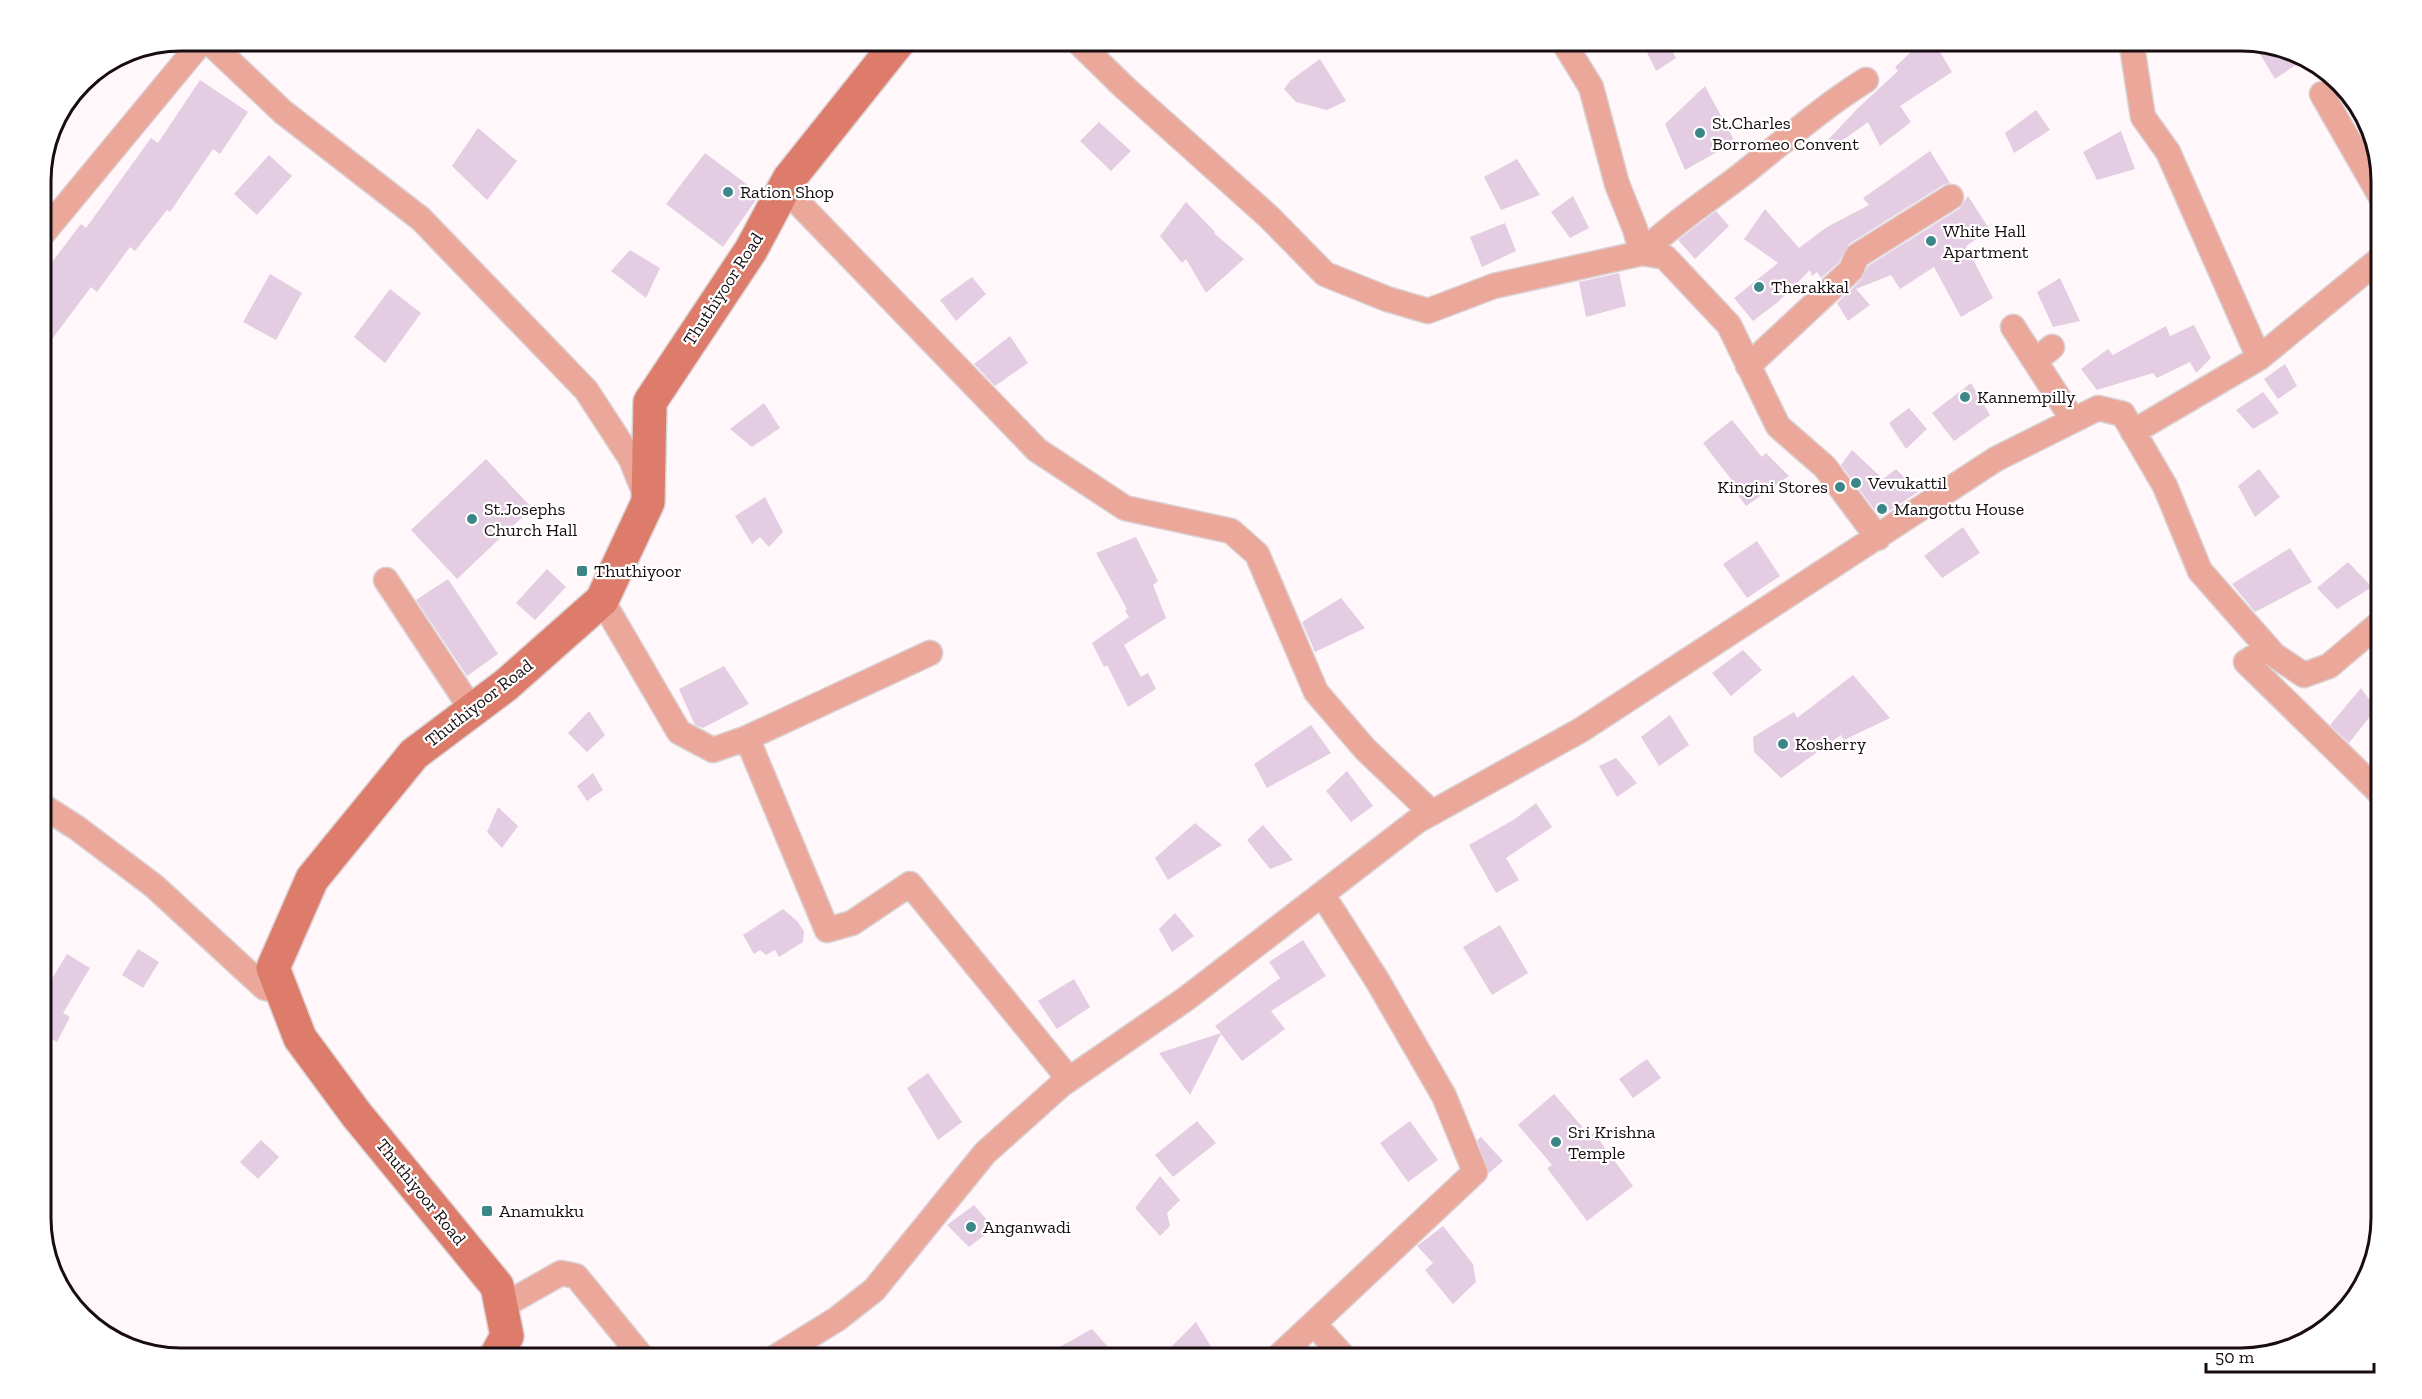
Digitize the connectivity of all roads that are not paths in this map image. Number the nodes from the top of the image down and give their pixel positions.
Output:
1 (196, 51) edge
2 (217, 51) edge
3 (891, 51) edge
4 (1087, 51) edge
5 (1569, 51) edge
6 (2133, 51) edge
7 (1866, 80) dead end
8 (2322, 94) dead end
9 (2371, 179) edge
10 (784, 188) junction
11 (1951, 197) dead end
12 (51, 224) edge
13 (1641, 253) junction
14 (2371, 266) edge
15 (2013, 327) dead end
16 (2259, 358) junction
17 (1748, 366) junction
18 (2073, 420) junction
19 (2133, 432) junction
20 (648, 501) junction
21 (1878, 538) junction
22 (386, 580) dead end
23 (602, 600) junction
24 (2371, 630) edge
25 (2268, 648) junction
26 (930, 653) dead end
27 (472, 710) junction
28 (747, 738) junction
29 (2371, 784) edge
30 (51, 811) edge
31 (1432, 813) junction
32 (1322, 894) junction
33 (282, 990) junction
34 (1069, 1079) junction
35 (501, 1307) junction
36 (1314, 1324) junction
37 (501, 1348) edge
38 (634, 1348) edge
39 (791, 1348) edge
40 (1289, 1348) edge
41 (1335, 1348) edge

1 - 12 street
2 - 20 street
3 - 10 main road, Thuthiyoor Road
4 - 13 street
5 - 13 street
6 - 16 street
7 - 13 street
8 - 9 street
10 - 20 main road, Thuthiyoor Road
10 - 31 street
11 - 17 street
13 - 17 street
14 - 16 street
15 - 18 street
16 - 19 street
17 - 21 street
18 - 19 street
18 - 21 street
19 - 25 street
20 - 23 main road, Thuthiyoor Road
21 - 31 street
22 - 27 street
23 - 27 main road, Thuthiyoor Road
23 - 28 street
24 - 25 street
25 - 29 street
26 - 28 street
27 - 33 main road, Thuthiyoor Road
28 - 34 street
30 - 33 street
31 - 32 street
32 - 34 street
32 - 36 street
33 - 35 main road, Thuthiyoor Road
34 - 39 street
35 - 37 main road, Thuthiyoor Road
35 - 38 street
36 - 40 street
36 - 41 street

